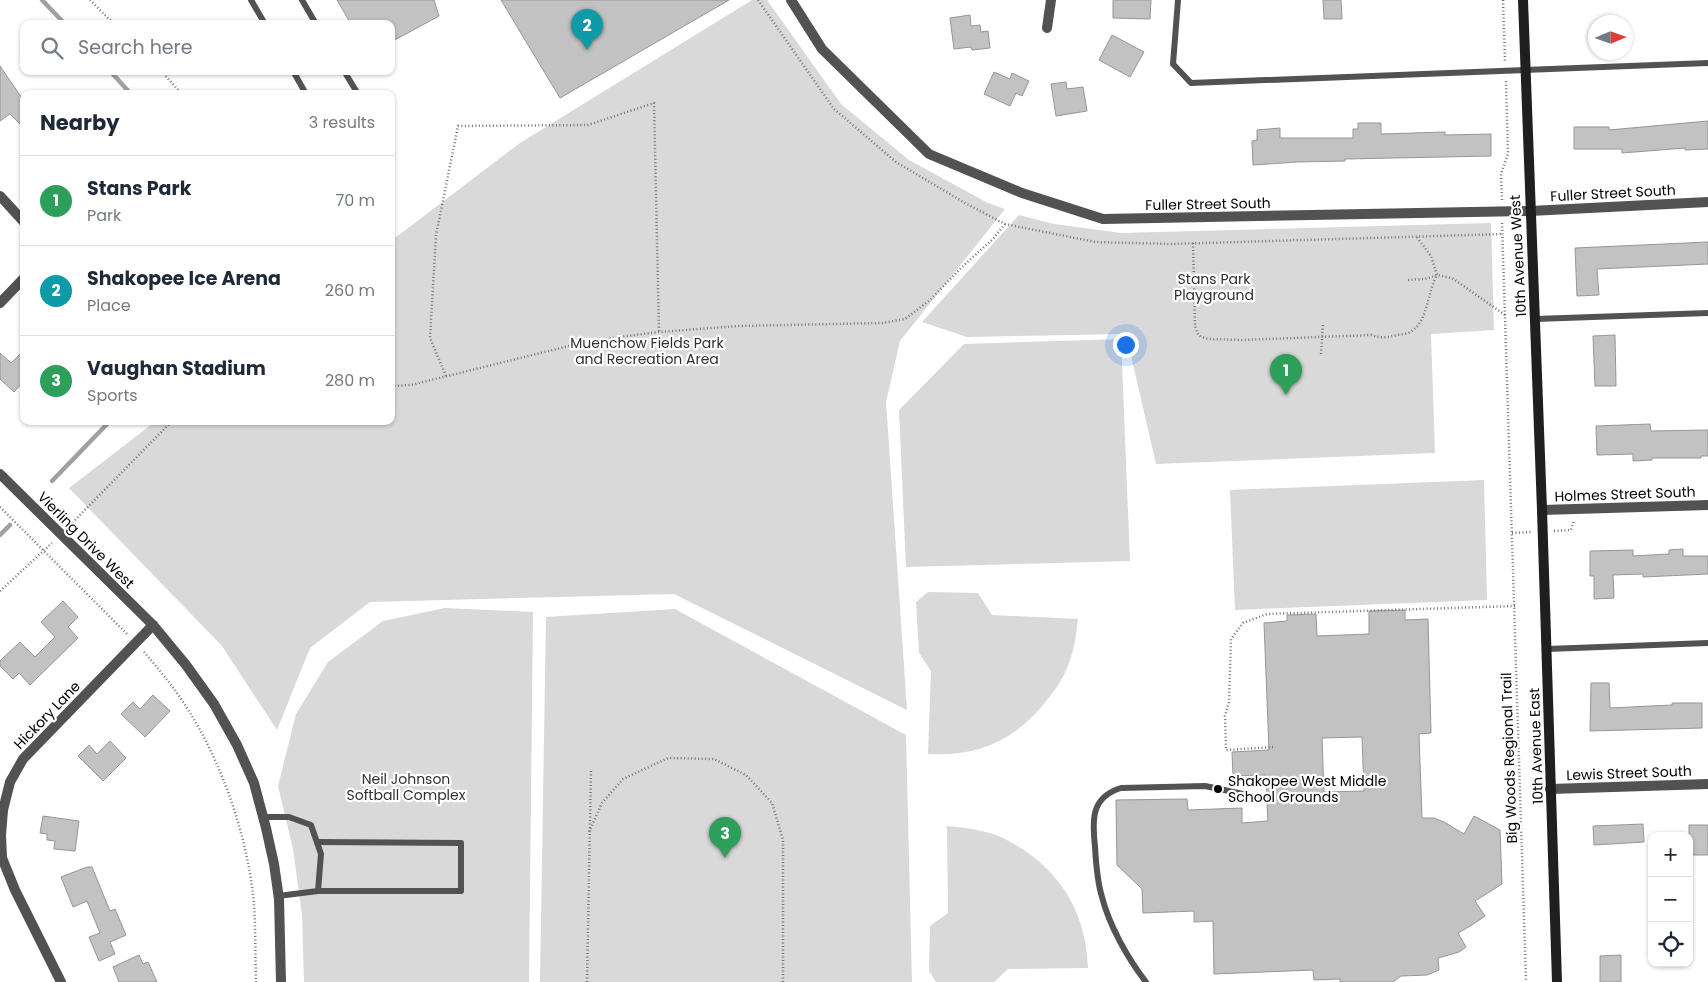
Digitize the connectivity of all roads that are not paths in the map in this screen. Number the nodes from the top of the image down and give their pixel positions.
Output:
1 (251, 0) edge
2 (302, 0) edge
3 (790, 0) edge
4 (1051, 0) edge
5 (1178, 0) edge
6 (1523, 0) edge
7 (263, 20) edge
8 (314, 20) edge
9 (1047, 28) dead end
10 (1708, 63) edge
11 (1525, 71) junction
12 (295, 75) edge
13 (346, 75) edge
14 (304, 90) edge
15 (356, 90) edge
16 (0, 196) edge
17 (1708, 202) edge
18 (1530, 211) junction
19 (20, 218) edge
20 (20, 282) edge
21 (0, 303) edge
22 (1708, 313) edge
23 (1535, 319) junction
24 (0, 474) edge
25 (1708, 505) edge
26 (1542, 510) junction
27 (153, 625) junction
28 (1708, 643) edge
29 (1547, 648) junction
30 (1708, 784) edge
31 (1550, 789) junction
32 (1267, 799) dead end
33 (263, 817) junction
34 (317, 842) junction
35 (318, 891) junction
36 (278, 896) junction
37 (61, 982) edge
38 (281, 982) edge
39 (1146, 982) edge
40 (1558, 982) edge

1 - 7 lane
2 - 8 lane
3 - 18 street, Fuller Street South
4 - 9 street
5 - 11 lane
6 - 11 main road, 10th Avenue West
10 - 11 lane
11 - 18 main road, 10th Avenue West
12 - 14 lane
13 - 15 lane
16 - 19 street
17 - 18 street, Fuller Street South
18 - 23 main road, 10th Avenue West
20 - 21 street
22 - 23 lane
23 - 26 main road, 10th Avenue West
24 - 27 street, Vierling Drive West
25 - 26 street, Holmes Street South
26 - 29 main road, 10th Avenue East
27 - 33 street, Vierling Drive West
27 - 37 street, Hickory Lane
28 - 29 lane
29 - 31 main road, 10th Avenue East
30 - 31 street, Lewis Street South
31 - 40 main road, 10th Avenue East
32 - 39 lane
33 - 34 lane
33 - 36 street, Vierling Drive West
34 - 35 lane
34 - 35 lane
35 - 36 lane
36 - 38 street, Vierling Drive West

